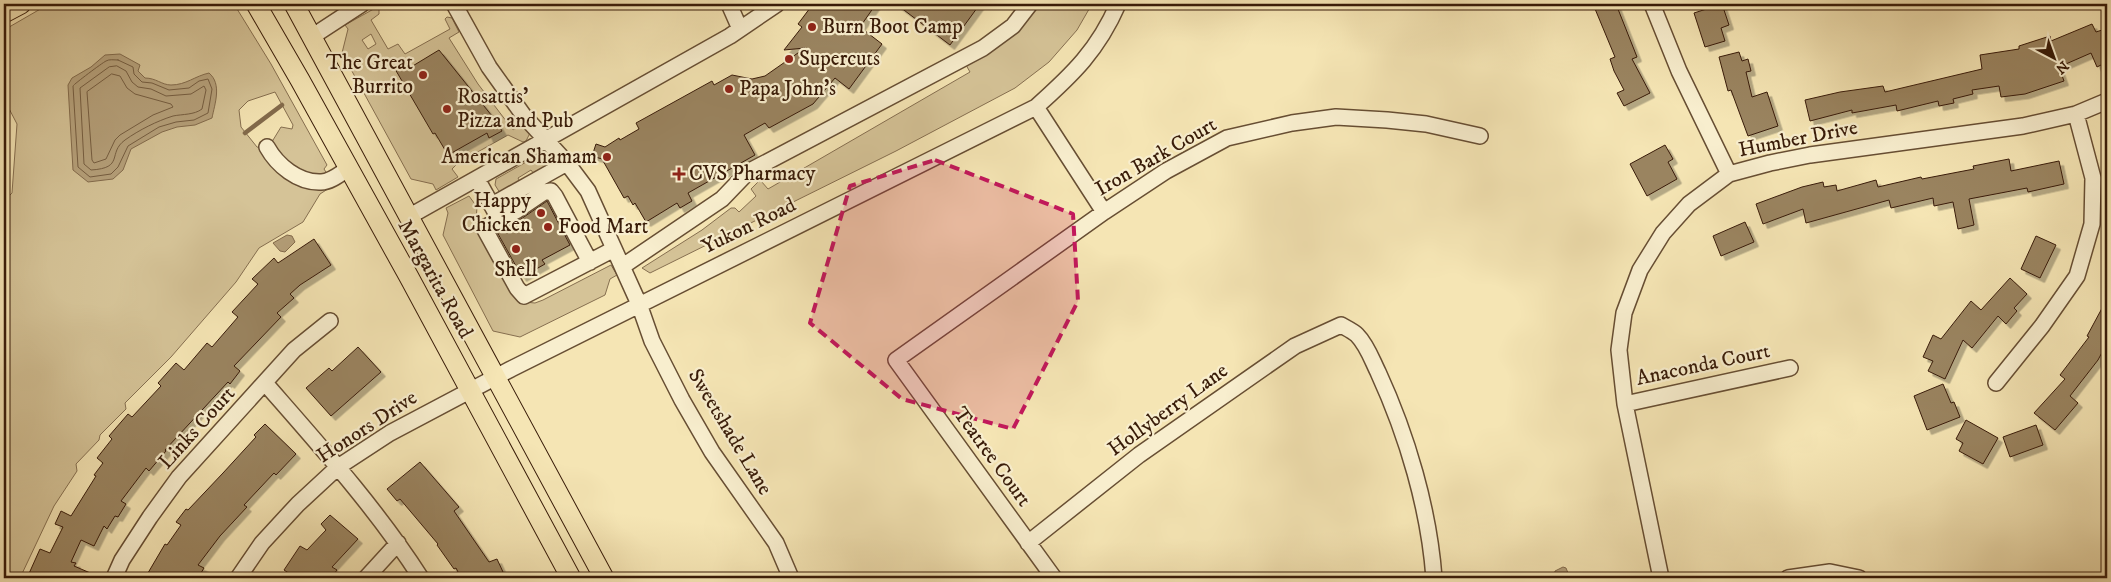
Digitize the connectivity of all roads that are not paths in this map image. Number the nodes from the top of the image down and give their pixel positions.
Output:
1 (21, 4) edge
2 (256, 4) edge
3 (294, 4) edge
4 (362, 4) edge
5 (454, 4) edge
6 (729, 4) edge
7 (777, 4) edge
8 (1030, 4) edge
9 (1118, 4) edge
10 (1652, 4) edge
11 (4, 13) edge
12 (740, 29) junction
13 (313, 36) junction
14 (2107, 101) edge
15 (1036, 107) junction
16 (2076, 114) junction
17 (1480, 136) dead end
18 (546, 140) junction
19 (267, 147) dead end
20 (567, 164) junction
21 (349, 168) junction
22 (1729, 174) junction
23 (477, 179) junction
24 (492, 205) junction
25 (1104, 212) junction
26 (410, 216) junction
27 (499, 220) junction
28 (614, 248) junction
29 (590, 262) junction
30 (622, 266) junction
31 (640, 304) junction
32 (330, 321) dead end
33 (896, 360) joint
34 (1790, 368) dead end
35 (496, 377) junction
36 (1996, 382) dead end
37 (265, 383) junction
38 (471, 391) junction
39 (1625, 404) junction
40 (338, 467) junction
41 (398, 543) junction
42 (1028, 543) junction
43 (114, 578) edge
44 (238, 578) edge
45 (366, 578) edge
46 (421, 578) edge
47 (571, 578) edge
48 (604, 578) edge
49 (791, 578) edge
50 (1054, 578) edge
51 (1434, 578) edge
52 (1661, 578) edge
53 (1788, 578) edge
54 (1859, 578) edge

1 - 11 main road
2 - 21 main road, Margarita Road
3 - 13 main road, Margarita Road
4 - 13 street
5 - 18 street, Sweetshade Lane
6 - 12 street
7 - 12 street
8 - 30 street
9 - 15 street, Yukon Road
10 - 22 street
12 - 18 street
13 - 26 main road, Margarita Road
14 - 16 street, Humber Drive
15 - 25 street
15 - 31 street, Yukon Road
16 - 22 street, Humber Drive
16 - 36 street
17 - 25 street, Iron Bark Court
18 - 20 street, Sweetshade Lane
18 - 23 street
19 - 21 street
20 - 24 street
20 - 28 street, Sweetshade Lane
21 - 38 main road, Margarita Road
22 - 39 street, Humber Drive
23 - 24 street
23 - 26 street
24 - 27 street
25 - 33 street, Iron Bark Court
26 - 35 main road, Margarita Road
27 - 29 street
27 - 29 street
28 - 29 street
28 - 30 street, Sweetshade Lane
30 - 31 street, Sweetshade Lane
31 - 35 street, Yukon Road
31 - 49 street, Sweetshade Lane
32 - 37 street, Links Court
33 - 42 street, Teatree Court
34 - 39 street, Anaconda Court
35 - 38 street, Honors Drive
35 - 48 main road, Margarita Road
37 - 40 street
37 - 43 street, Links Court
38 - 40 street, Honors Drive
38 - 47 main road, Margarita Road
39 - 52 street, Humber Drive
40 - 41 street
40 - 44 street, Honors Drive
41 - 45 street
41 - 46 street
42 - 50 street, Teatree Court
42 - 51 street, Hollyberry Lane
53 - 54 street

